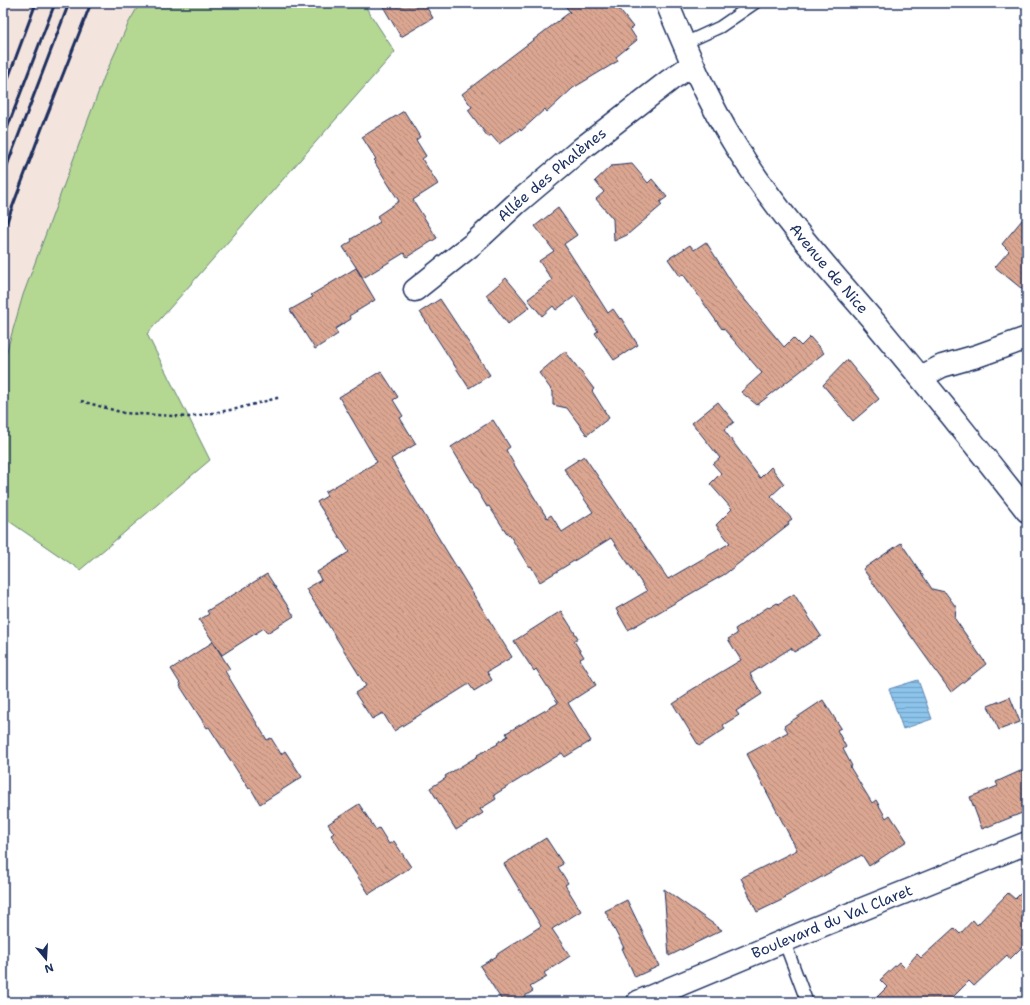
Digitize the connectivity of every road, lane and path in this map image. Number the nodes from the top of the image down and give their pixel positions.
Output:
1 (667, 3) edge
2 (755, 3) edge
3 (683, 44) junction
4 (692, 65) junction
5 (415, 290) dead end
6 (1027, 338) edge
7 (921, 377) junction
8 (281, 397) dead end
9 (81, 401) dead end
10 (1027, 511) edge
11 (1027, 843) edge
12 (784, 941) junction
13 (638, 1002) edge
14 (807, 1002) edge

1 - 3 street, Avenue de Nice
2 - 3 lane
3 - 4 street, Avenue de Nice
4 - 5 street, Allée des Phalènes
4 - 7 street, Avenue de Nice
6 - 7 street
7 - 10 street, Avenue de Nice
8 - 9 path
11 - 12 street, Boulevard du Val Claret
12 - 13 street, Boulevard du Val Claret
12 - 14 lane

